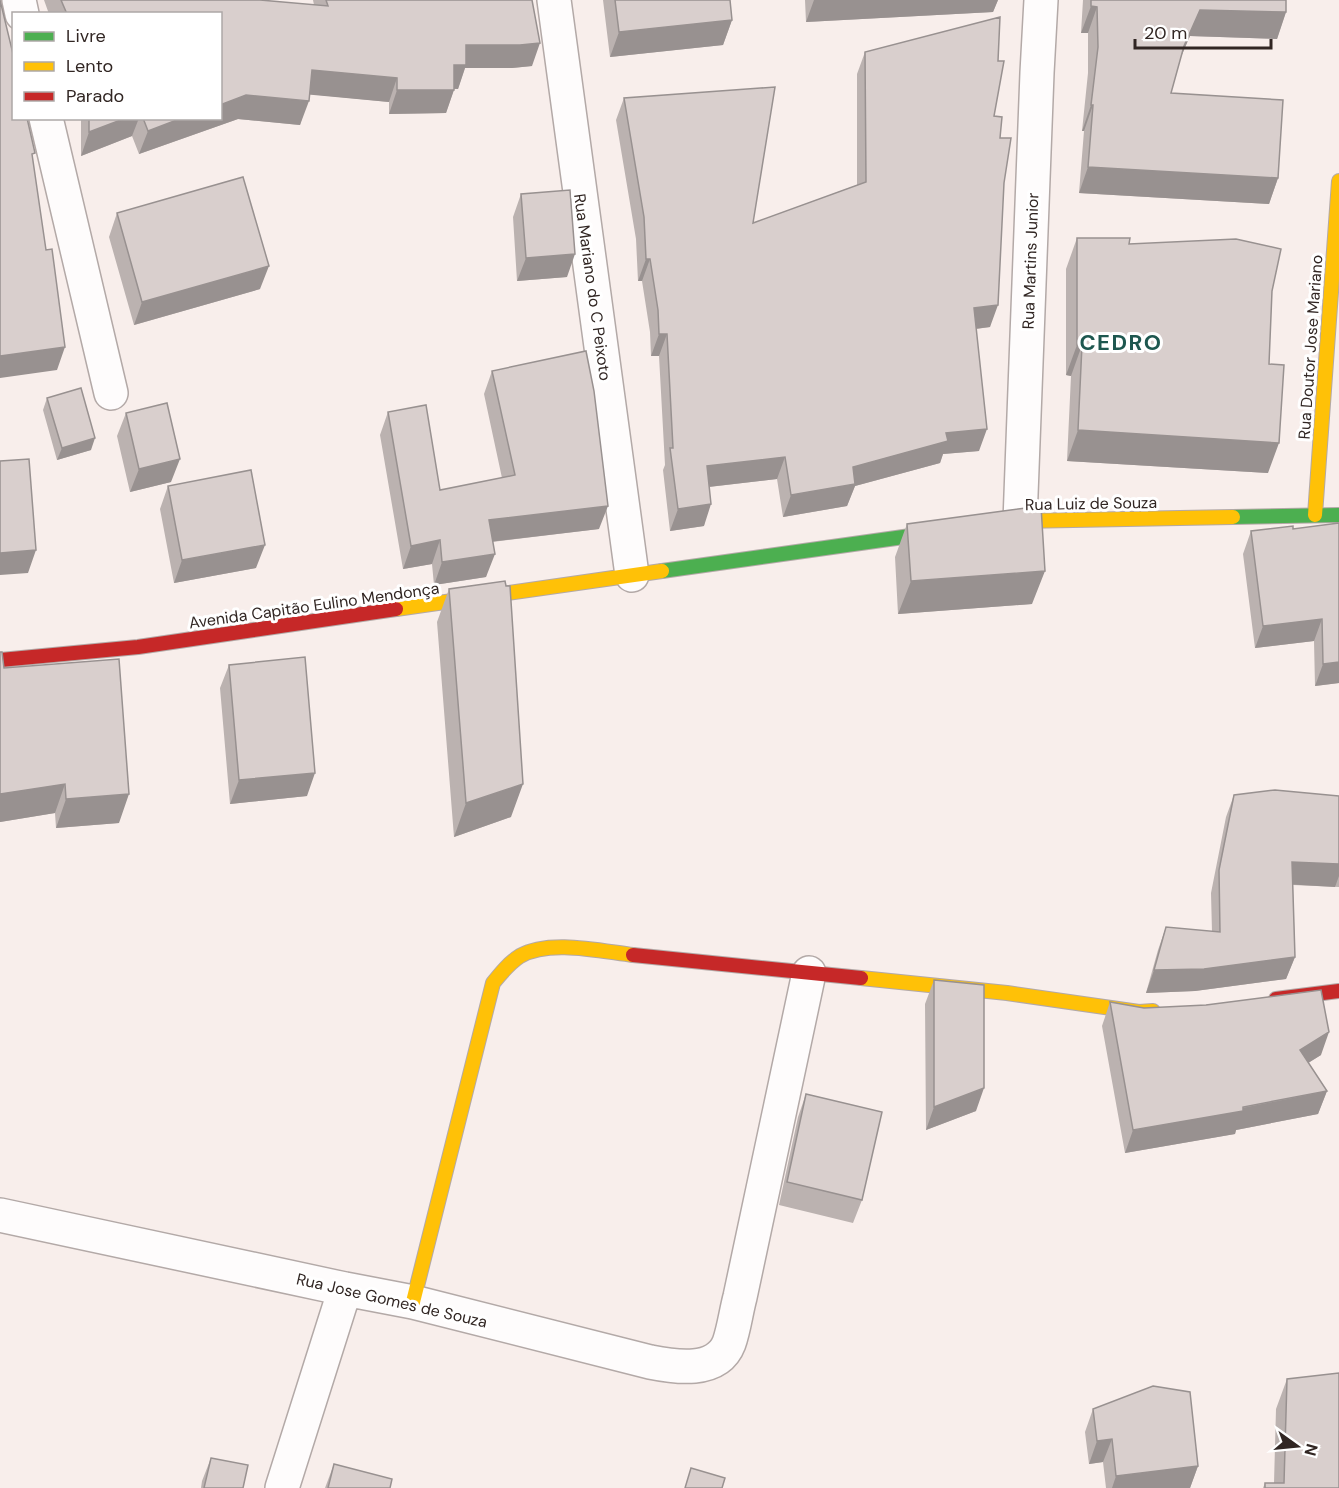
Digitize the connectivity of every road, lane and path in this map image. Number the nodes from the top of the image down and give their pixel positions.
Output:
1 (555, 0) edge
2 (1041, 0) edge
3 (46, 120) edge
4 (1339, 181) edge
5 (111, 393) dead end
6 (1314, 515) junction
7 (1339, 515) edge
8 (1020, 521) junction
9 (985, 526) edge
10 (962, 529) edge
11 (632, 574) junction
12 (0, 660) edge
13 (809, 973) junction
14 (1339, 992) edge
15 (1263, 1001) edge
16 (1162, 1011) edge
17 (0, 1215) edge
18 (345, 1289) junction
19 (412, 1302) junction
20 (282, 1488) edge

1 - 11 street, Rua Mariano do C Peixoto
2 - 8 street, Rua Martins Junior
3 - 5 street
4 - 6 main road, Rua Doutor Jose Mariano
6 - 7 main road, Rua Luiz de Souza
6 - 8 main road, Rua Luiz de Souza
8 - 9 main road, Rua Luiz de Souza
10 - 11 main road
11 - 12 main road, Avenida Capitão Eulino Mendonça
13 - 16 main road
13 - 19 main road
13 - 19 street, Rua Jose Gomes de Souza
14 - 15 main road
17 - 18 street, Rua Jose Gomes de Souza
18 - 19 street, Rua Jose Gomes de Souza
18 - 20 street

